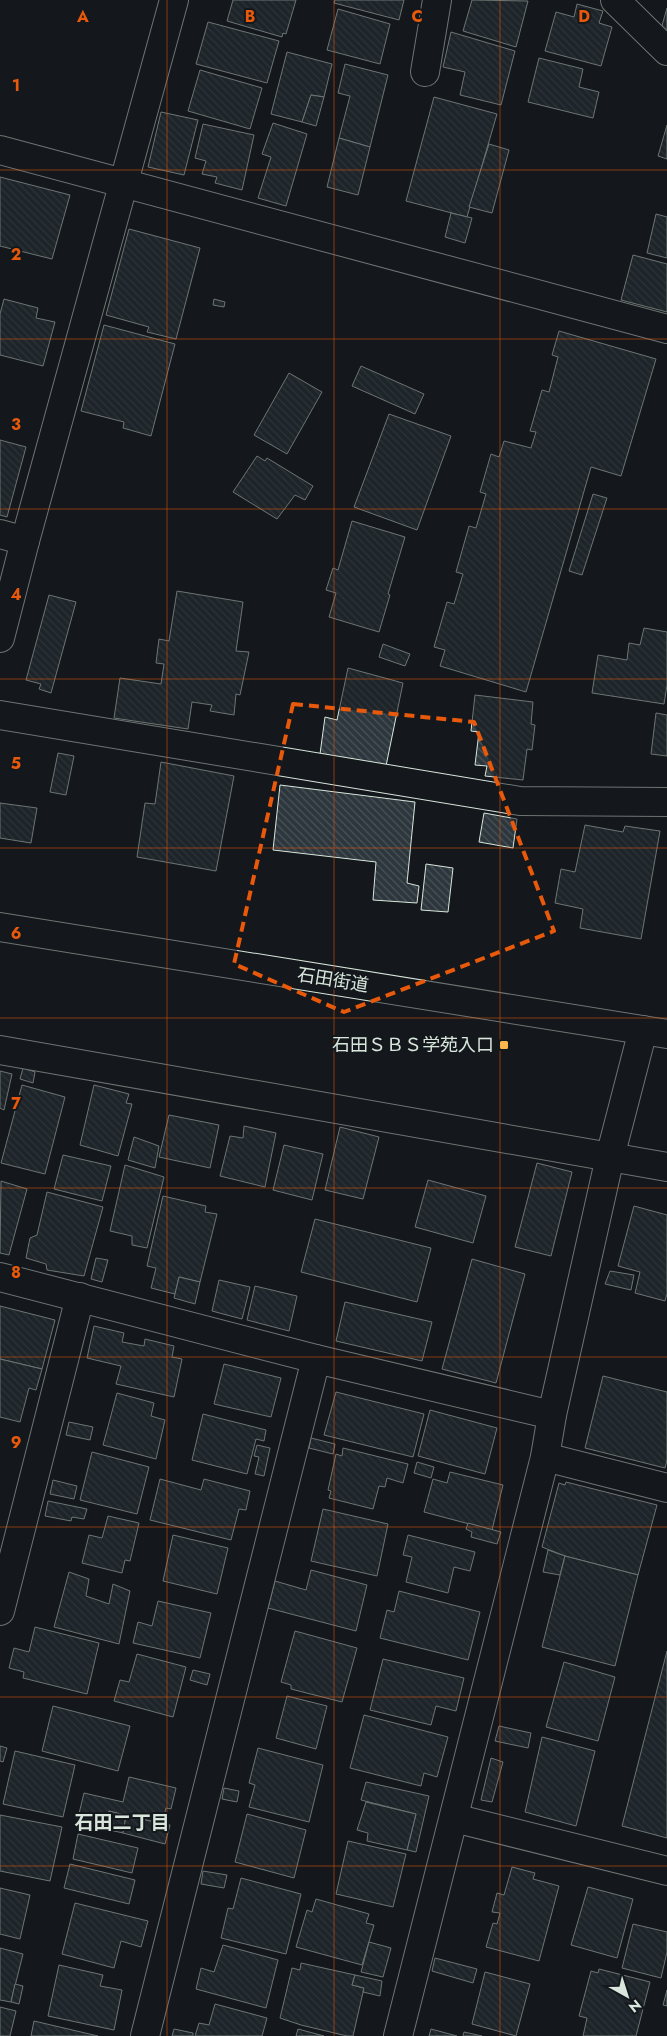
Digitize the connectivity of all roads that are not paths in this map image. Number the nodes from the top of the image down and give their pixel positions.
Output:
1 (174, 0) edge
2 (437, 0) edge
3 (615, 0) edge
4 (667, 51) edge
5 (425, 72) dead end
6 (0, 150) edge
7 (124, 184) junction
8 (667, 329) edge
9 (12, 538) edge
10 (0, 638) edge
11 (0, 715) edge
12 (667, 802) edge
13 (0, 927) edge
14 (655, 1032) edge
15 (0, 1050) edge
16 (610, 1157) junction
17 (667, 1167) edge
18 (0, 1276) edge
19 (80, 1297) junction
20 (316, 1359) junction
21 (552, 1415) junction
22 (545, 1457) junction
23 (667, 1488) edge
24 (0, 1611) edge
25 (454, 1818) junction
26 (667, 1871) edge
27 (145, 2036) edge
28 (398, 2036) edge

1 - 7 street
2 - 5 street
3 - 4 street
6 - 7 street
7 - 8 street
7 - 9 street
9 - 10 street
11 - 12 street
13 - 14 street, 石田街道
14 - 16 street
15 - 16 street
16 - 17 street
16 - 21 street
18 - 19 street
19 - 20 street
19 - 24 street
20 - 21 street
20 - 27 street
21 - 22 street
22 - 23 street
22 - 25 street
25 - 26 street
25 - 28 street

